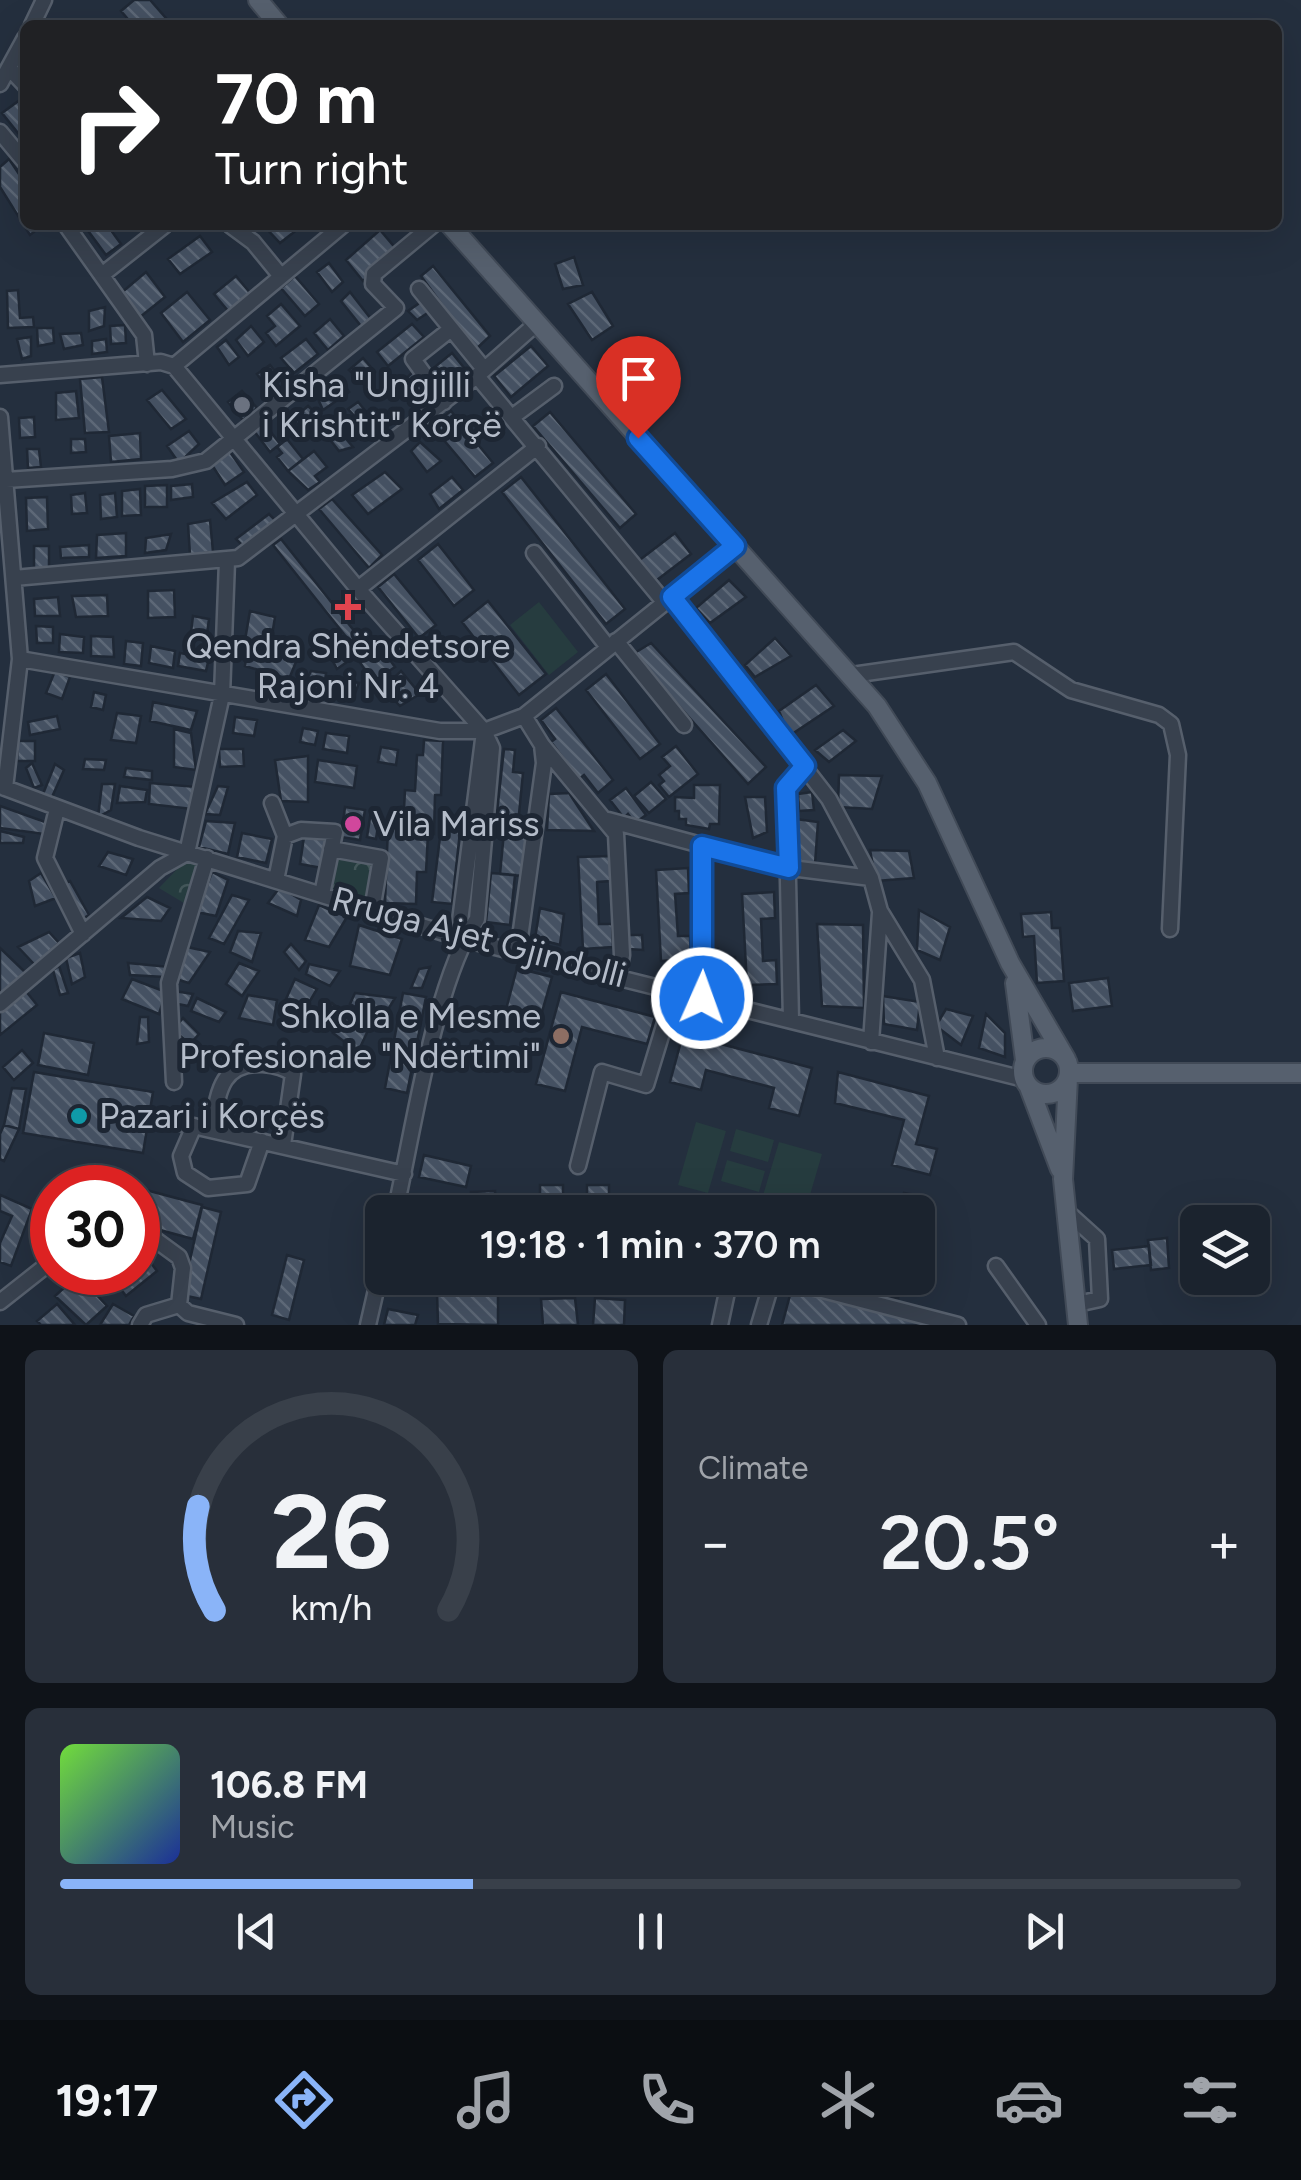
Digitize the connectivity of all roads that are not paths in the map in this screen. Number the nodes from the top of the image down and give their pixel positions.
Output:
1 (258, 0) edge
2 (275, 20) edge
3 (20, 47) edge
4 (9, 68) junction
5 (20, 80) edge
6 (0, 84) edge
7 (0, 132) edge
8 (20, 156) edge
9 (70, 230) edge
10 (159, 230) edge
11 (237, 230) edge
12 (337, 230) edge
13 (427, 230) edge
14 (454, 230) edge
15 (103, 274) junction
16 (280, 275) junction
17 (419, 289) dead end
18 (537, 323) junction
19 (451, 329) junction
20 (148, 364) junction
21 (174, 366) junction
22 (481, 372) junction
23 (0, 375) edge
24 (554, 386) dead end
25 (444, 402) junction
26 (0, 417) edge
27 (512, 417) junction
28 (235, 440) junction
29 (538, 446) junction
30 (6, 480) junction
31 (298, 516) junction
32 (735, 546) junction
33 (534, 553) dead end
34 (228, 562) junction
35 (14, 578) junction
36 (358, 588) junction
37 (668, 600) junction
38 (612, 644) junction
39 (20, 659) junction
40 (852, 674) junction
41 (222, 694) junction
42 (524, 716) junction
43 (684, 725) dead end
44 (484, 731) junction
45 (542, 745) junction
46 (805, 766) junction
47 (2, 787) edge
48 (272, 803) dead end
49 (57, 808) junction
50 (608, 820) junction
51 (285, 836) junction
52 (702, 846) junction
53 (331, 848) junction
54 (187, 852) junction
55 (207, 858) junction
56 (789, 868) junction
57 (871, 878) junction
58 (276, 880) junction
59 (322, 894) junction
60 (372, 910) junction
61 (880, 912) junction
62 (1170, 929) dead end
63 (83, 934) junction
64 (463, 939) junction
65 (518, 952) junction
66 (1010, 963) junction
67 (618, 976) junction
68 (675, 990) junction
69 (702, 998) junction
70 (0, 1004) edge
71 (790, 1020) junction
72 (872, 1042) junction
73 (937, 1058) junction
74 (1068, 1070) junction
75 (1301, 1073) edge
76 (1026, 1075) junction
77 (174, 1082) dead end
78 (212, 1130) junction
79 (262, 1141) junction
80 (282, 1146) junction
81 (578, 1166) dead end
82 (404, 1174) junction
83 (1063, 1179) junction
84 (398, 1195) edge
85 (1066, 1212) junction
86 (160, 1243) edge
87 (996, 1266) dead end
88 (30, 1278) edge
89 (375, 1295) edge
90 (726, 1295) edge
91 (769, 1295) edge
92 (841, 1295) edge
93 (0, 1302) edge
94 (1076, 1304) junction
95 (178, 1305) junction
96 (140, 1325) edge
97 (236, 1325) edge
98 (368, 1325) edge
99 (720, 1325) edge
100 (759, 1325) edge
101 (958, 1325) edge
102 (1038, 1325) edge
103 (1070, 1325) edge
104 (1078, 1325) edge

1 - 2 main road
3 - 4 street
4 - 5 street
4 - 6 street
7 - 8 street
9 - 15 street
10 - 15 street
11 - 16 street
12 - 16 street
13 - 28 street
14 - 18 main road
15 - 20 street
16 - 21 street
17 - 19 street
18 - 22 street
18 - 32 main road
19 - 22 street
19 - 25 street
20 - 21 street
20 - 23 street
21 - 28 street
22 - 25 street
22 - 27 street
24 - 27 street
25 - 31 street
26 - 30 street
27 - 29 street
28 - 30 street
28 - 31 street
29 - 36 street
29 - 37 street
30 - 35 street
31 - 34 street
31 - 36 street
32 - 37 street
32 - 40 main road
33 - 38 street
34 - 35 street
34 - 41 street
35 - 39 street
36 - 44 street
37 - 38 street
37 - 46 street
38 - 42 street
38 - 43 street
39 - 41 street
39 - 47 street
40 - 62 street
40 - 66 main road
41 - 44 street
41 - 54 street
42 - 44 street
42 - 45 street
44 - 64 street
45 - 50 street
45 - 65 street
46 - 56 street
46 - 57 street
47 - 49 street, Rruga Ajet Gjindolli
48 - 51 street
49 - 54 street, Rruga Ajet Gjindolli
49 - 63 street
50 - 52 street
50 - 67 street
51 - 53 street
51 - 58 street
52 - 56 street
52 - 69 street
53 - 59 street
53 - 60 street
54 - 55 street, Rruga Ajet Gjindolli
54 - 63 street
55 - 58 street, Rruga Ajet Gjindolli
55 - 77 street
56 - 57 street
56 - 71 street
57 - 61 street
58 - 59 street, Rruga Ajet Gjindolli
59 - 60 street, Rruga Ajet Gjindolli
60 - 64 street, Rruga Ajet Gjindolli
61 - 72 street
61 - 73 street
63 - 70 street
64 - 65 street, Rruga Ajet Gjindolli
64 - 82 street
65 - 67 street, Rruga Ajet Gjindolli
66 - 74 main road
66 - 76 main road
67 - 68 street, Rruga Ajet Gjindolli
68 - 69 street, Rruga Ajet Gjindolli
68 - 81 street
69 - 71 street, Rruga Ajet Gjindolli
71 - 72 street, Rruga Ajet Gjindolli
72 - 73 street, Rruga Ajet Gjindolli
73 - 76 street, Rruga Ajet Gjindolli
74 - 75 main road
74 - 76 main road
74 - 76 main road
74 - 83 main road
76 - 83 main road
78 - 79 street
78 - 79 street
78 - 80 street
79 - 80 street
80 - 82 street
82 - 84 street
83 - 85 main road
85 - 94 main road
85 - 94 street
86 - 95 street
87 - 102 street
88 - 93 street
89 - 98 street
90 - 99 street
91 - 100 street
92 - 101 street
94 - 104 main road
95 - 96 street
95 - 97 street
103 - 104 street

